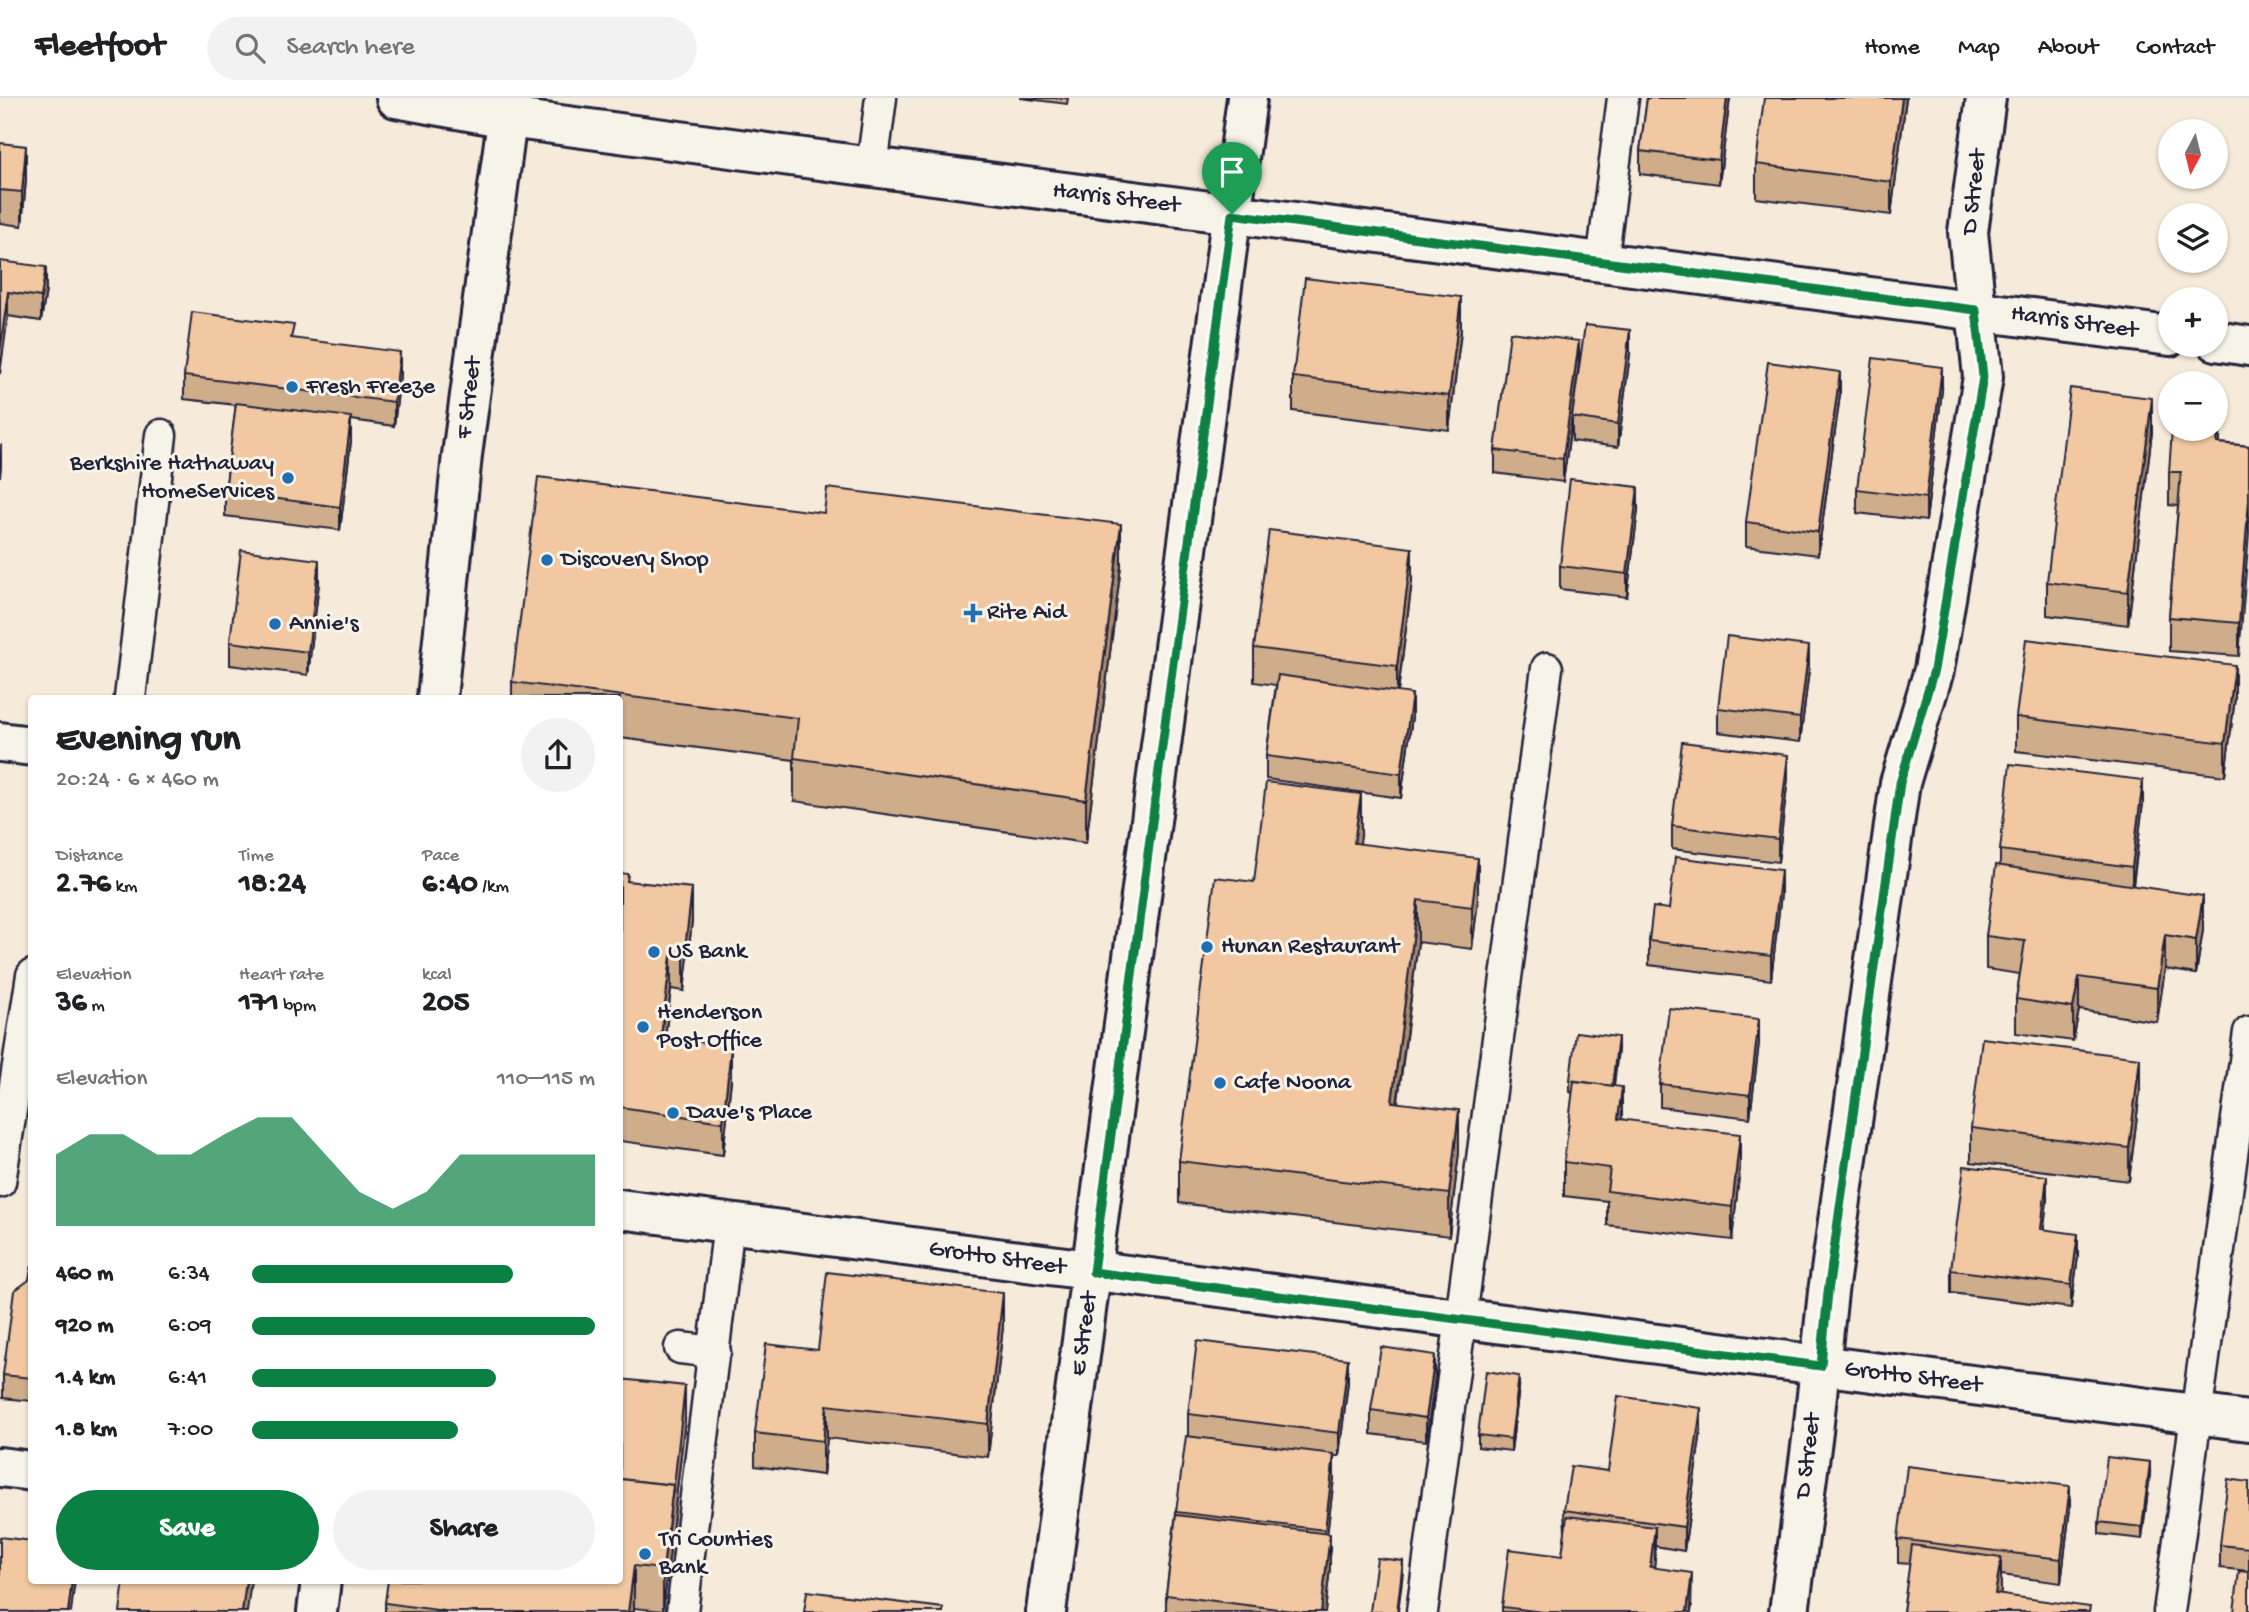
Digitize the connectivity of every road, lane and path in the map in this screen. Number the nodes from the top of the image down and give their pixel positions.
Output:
1 (396, 98) edge
2 (881, 98) edge
3 (1247, 98) edge
4 (1623, 98) edge
5 (1986, 98) edge
6 (509, 108) edge
7 (872, 167) junction
8 (1232, 214) junction
9 (1602, 263) junction
10 (1976, 310) junction
11 (2158, 333) edge
12 (2228, 343) edge
13 (2249, 346) edge
14 (161, 435) dead end
15 (1547, 668) dead end
16 (130, 695) edge
17 (437, 695) edge
18 (0, 742) edge
19 (28, 746) edge
20 (28, 1001) edge
21 (2249, 1032) edge
22 (0, 1182) edge
23 (623, 1209) edge
24 (729, 1223) junction
25 (1093, 1272) junction
26 (1459, 1318) junction
27 (680, 1348) dead end
28 (715, 1352) junction
29 (1821, 1366) junction
30 (2196, 1413) junction
31 (2249, 1421) edge
32 (0, 1467) edge
33 (28, 1470) edge
34 (320, 1584) edge
35 (317, 1612) edge
36 (682, 1612) edge
37 (1046, 1612) edge
38 (1422, 1612) edge
39 (1789, 1612) edge
40 (2169, 1612) edge

1 - 6 main road, Harris Street
2 - 7 lane
3 - 8 main road, E Street
4 - 9 lane
5 - 10 main road, D Street
6 - 7 main road, Harris Street
6 - 17 main road, F Street
7 - 8 main road, Harris Street
8 - 9 main road, Harris Street
8 - 25 main road, E Street
9 - 10 main road, Harris Street
10 - 11 main road, Harris Street
10 - 29 main road, D Street
12 - 13 main road
14 - 16 lane
15 - 26 lane
18 - 19 main road
20 - 22 lane
21 - 30 lane
23 - 24 main road, Grotto Street
24 - 25 main road, Grotto Street
24 - 28 lane
25 - 26 main road, Grotto Street
25 - 37 main road, E Street
26 - 29 main road, Grotto Street
26 - 38 lane
27 - 28 lane
28 - 36 lane
29 - 30 main road, Grotto Street
29 - 39 main road, D Street
30 - 31 main road, Grotto Street
30 - 40 lane
32 - 33 main road
34 - 35 main road

